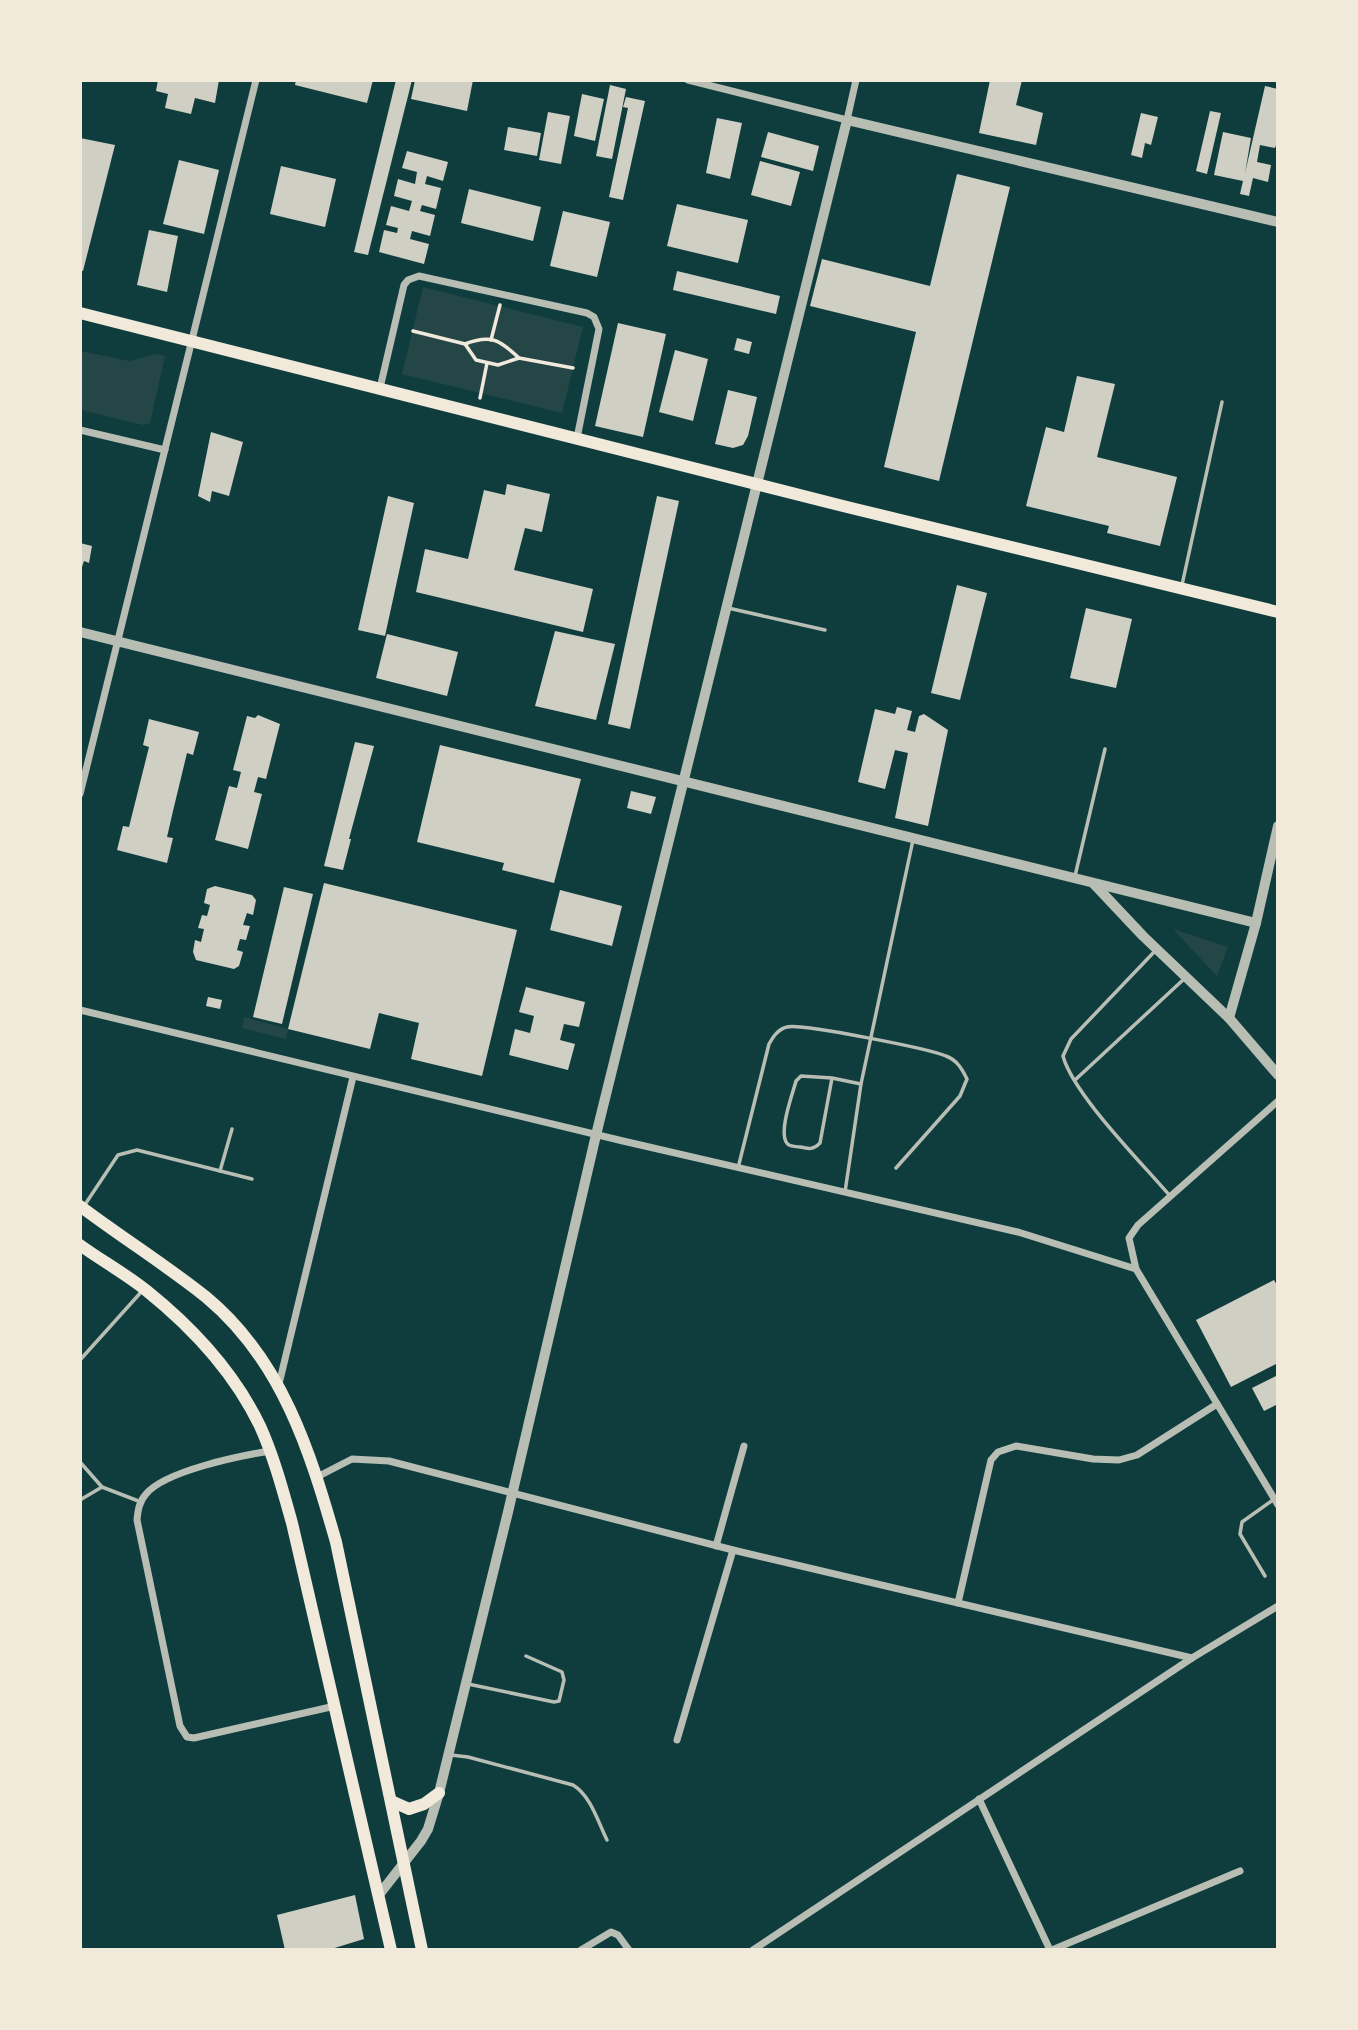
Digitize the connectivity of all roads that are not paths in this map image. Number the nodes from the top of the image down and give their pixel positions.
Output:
1 (256, 80) edge
2 (688, 80) edge
3 (856, 80) edge
4 (847, 120) junction
5 (1278, 222) edge
6 (80, 313) edge
7 (192, 341) junction
8 (380, 388) junction
9 (1222, 402) dead end
10 (80, 430) edge
11 (576, 438) junction
12 (165, 450) junction
13 (756, 484) junction
14 (1181, 588) junction
15 (726, 607) junction
16 (1278, 612) edge
17 (825, 631) dead end
18 (80, 632) edge
19 (118, 641) junction
20 (1105, 749) dead end
21 (685, 781) junction
22 (80, 794) edge
23 (1278, 826) edge
24 (914, 838) junction
25 (1074, 878) junction
26 (1093, 883) junction
27 (1256, 923) junction
28 (1157, 950) junction
29 (1185, 978) junction
30 (80, 1010) edge
31 (1229, 1018) junction
32 (872, 1039) junction
33 (1278, 1075) edge
34 (353, 1077) junction
35 (832, 1078) junction
36 (1075, 1080) junction
37 (861, 1084) junction
38 (1278, 1101) edge
39 (232, 1129) dead end
40 (596, 1135) junction
41 (738, 1168) junction
42 (896, 1168) dead end
43 (220, 1171) junction
44 (251, 1179) dead end
45 (845, 1192) junction
46 (1171, 1197) junction
47 (82, 1207) edge
48 (80, 1245) edge
49 (1136, 1269) junction
50 (145, 1289) junction
51 (80, 1360) edge
52 (279, 1384) junction
53 (1217, 1404) junction
54 (744, 1446) dead end
55 (270, 1451) junction
56 (80, 1462) edge
57 (317, 1477) junction
58 (102, 1487) junction
59 (513, 1492) junction
60 (80, 1500) edge
61 (141, 1502) junction
62 (1276, 1502) edge
63 (716, 1546) junction
64 (733, 1550) junction
65 (1265, 1576) dead end
66 (958, 1603) junction
67 (1278, 1606) edge
68 (526, 1656) dead end
69 (1192, 1658) junction
70 (466, 1684) junction
71 (335, 1706) junction
72 (677, 1740) dead end
73 (449, 1755) junction
74 (439, 1793) junction
75 (979, 1799) junction
76 (391, 1801) junction
77 (607, 1840) dead end
78 (404, 1863) junction
79 (1240, 1871) dead end
80 (378, 1896) junction
81 (391, 1950) edge
82 (422, 1950) edge
83 (581, 1950) edge
84 (629, 1950) edge
85 (753, 1950) edge
86 (1051, 1950) edge

1 - 7 street
2 - 4 street
3 - 4 street
4 - 5 street
4 - 13 street
6 - 7 main road
7 - 8 main road
7 - 12 street
8 - 11 main road
8 - 11 street
9 - 14 lane
10 - 12 street
11 - 13 main road
12 - 19 street
13 - 14 main road
13 - 15 street
14 - 16 main road
15 - 17 lane
15 - 21 street
18 - 19 street
19 - 21 street
19 - 22 street
20 - 25 lane
21 - 24 street
21 - 40 street
23 - 27 street
24 - 25 street
24 - 32 lane
25 - 26 street
26 - 27 street
26 - 28 street
27 - 31 street
28 - 29 street
28 - 36 lane
29 - 31 street
29 - 36 lane
30 - 34 street
31 - 33 street
32 - 37 lane
32 - 41 lane
32 - 42 lane
34 - 40 street
34 - 52 street
35 - 35 lane
35 - 37 lane
36 - 46 lane
37 - 45 lane
38 - 46 street
39 - 43 lane
40 - 41 street
40 - 59 street
41 - 45 street
43 - 44 lane
43 - 47 lane
45 - 49 street
46 - 49 street
47 - 52 main road
48 - 50 main road
49 - 53 street
50 - 51 lane
50 - 55 main road
52 - 57 main road
53 - 62 street
53 - 66 street
54 - 63 street
55 - 61 street
55 - 71 main road
56 - 58 lane
57 - 59 street
57 - 76 main road
58 - 60 lane
58 - 61 lane
59 - 63 street
59 - 70 street
61 - 71 street
62 - 65 lane
63 - 64 street
64 - 66 street
64 - 72 street
66 - 69 street
67 - 69 street
68 - 70 lane
69 - 75 street
70 - 73 street
71 - 80 main road
73 - 74 street
73 - 77 lane
74 - 76 main road
74 - 78 street
75 - 85 street
75 - 86 street
76 - 78 main road
78 - 80 street
78 - 82 main road
79 - 86 street
80 - 81 main road
83 - 84 street

